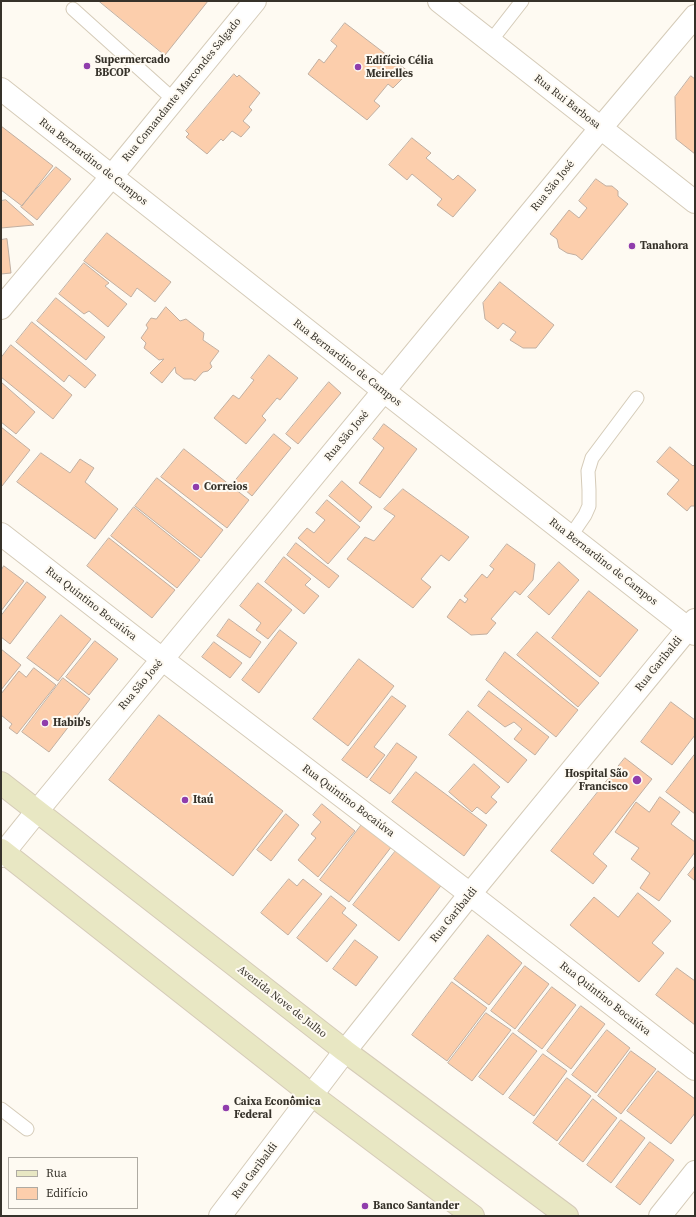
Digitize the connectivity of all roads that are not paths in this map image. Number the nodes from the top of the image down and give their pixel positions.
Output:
1 (256, 1) edge
2 (438, 1) edge
3 (522, 1) edge
4 (73, 9) dead end
5 (695, 16) edge
6 (490, 42) junction
7 (1, 89) edge
8 (174, 100) junction
9 (600, 128) junction
10 (111, 177) junction
11 (695, 202) edge
12 (1, 308) edge
13 (384, 391) junction
14 (637, 398) dead end
15 (1, 534) edge
16 (570, 537) junction
17 (693, 627) edge
18 (162, 660) junction
19 (1, 783) edge
20 (38, 810) junction
21 (2, 853) edge
22 (470, 894) junction
23 (345, 1051) junction
24 (695, 1068) edge
25 (312, 1094) junction
26 (1, 1109) edge
27 (27, 1129) dead end
28 (695, 1172) edge
29 (220, 1216) edge
30 (473, 1216) edge
31 (567, 1216) edge
32 (660, 1216) edge

1 - 8 street, Rua Comandante Marcondes Salgado
2 - 6 street, Rua Rui Barbosa
3 - 6 lane
4 - 8 lane
5 - 9 street, Rua São José
6 - 9 street, Rua Rui Barbosa
7 - 10 street, Rua Bernardino de Campos
8 - 10 street, Rua Comandante Marcondes Salgado
9 - 11 street, Rua Rui Barbosa
9 - 13 street, Rua São José
10 - 12 street, Rua Comandante Marcondes Salgado
10 - 13 street, Rua Bernardino de Campos
13 - 16 street, Rua Bernardino de Campos
13 - 18 street, Rua São José
14 - 16 lane
15 - 18 street, Rua Quintino Bocaiúva
16 - 17 street, Rua Bernardino de Campos
17 - 22 street, Rua Garibaldi
18 - 20 street, Rua São José
18 - 22 street, Rua Quintino Bocaiúva
19 - 20 main road, Avenida Nove de Julho
20 - 21 street, Rua São José
20 - 23 main road, Avenida Nove de Julho
21 - 25 main road
22 - 23 street, Rua Garibaldi
22 - 24 street, Rua Quintino Bocaiúva
23 - 25 street, Rua Garibaldi
23 - 31 main road, Avenida Nove de Julho
25 - 29 street, Rua Garibaldi
25 - 30 main road
26 - 27 lane
28 - 32 street

